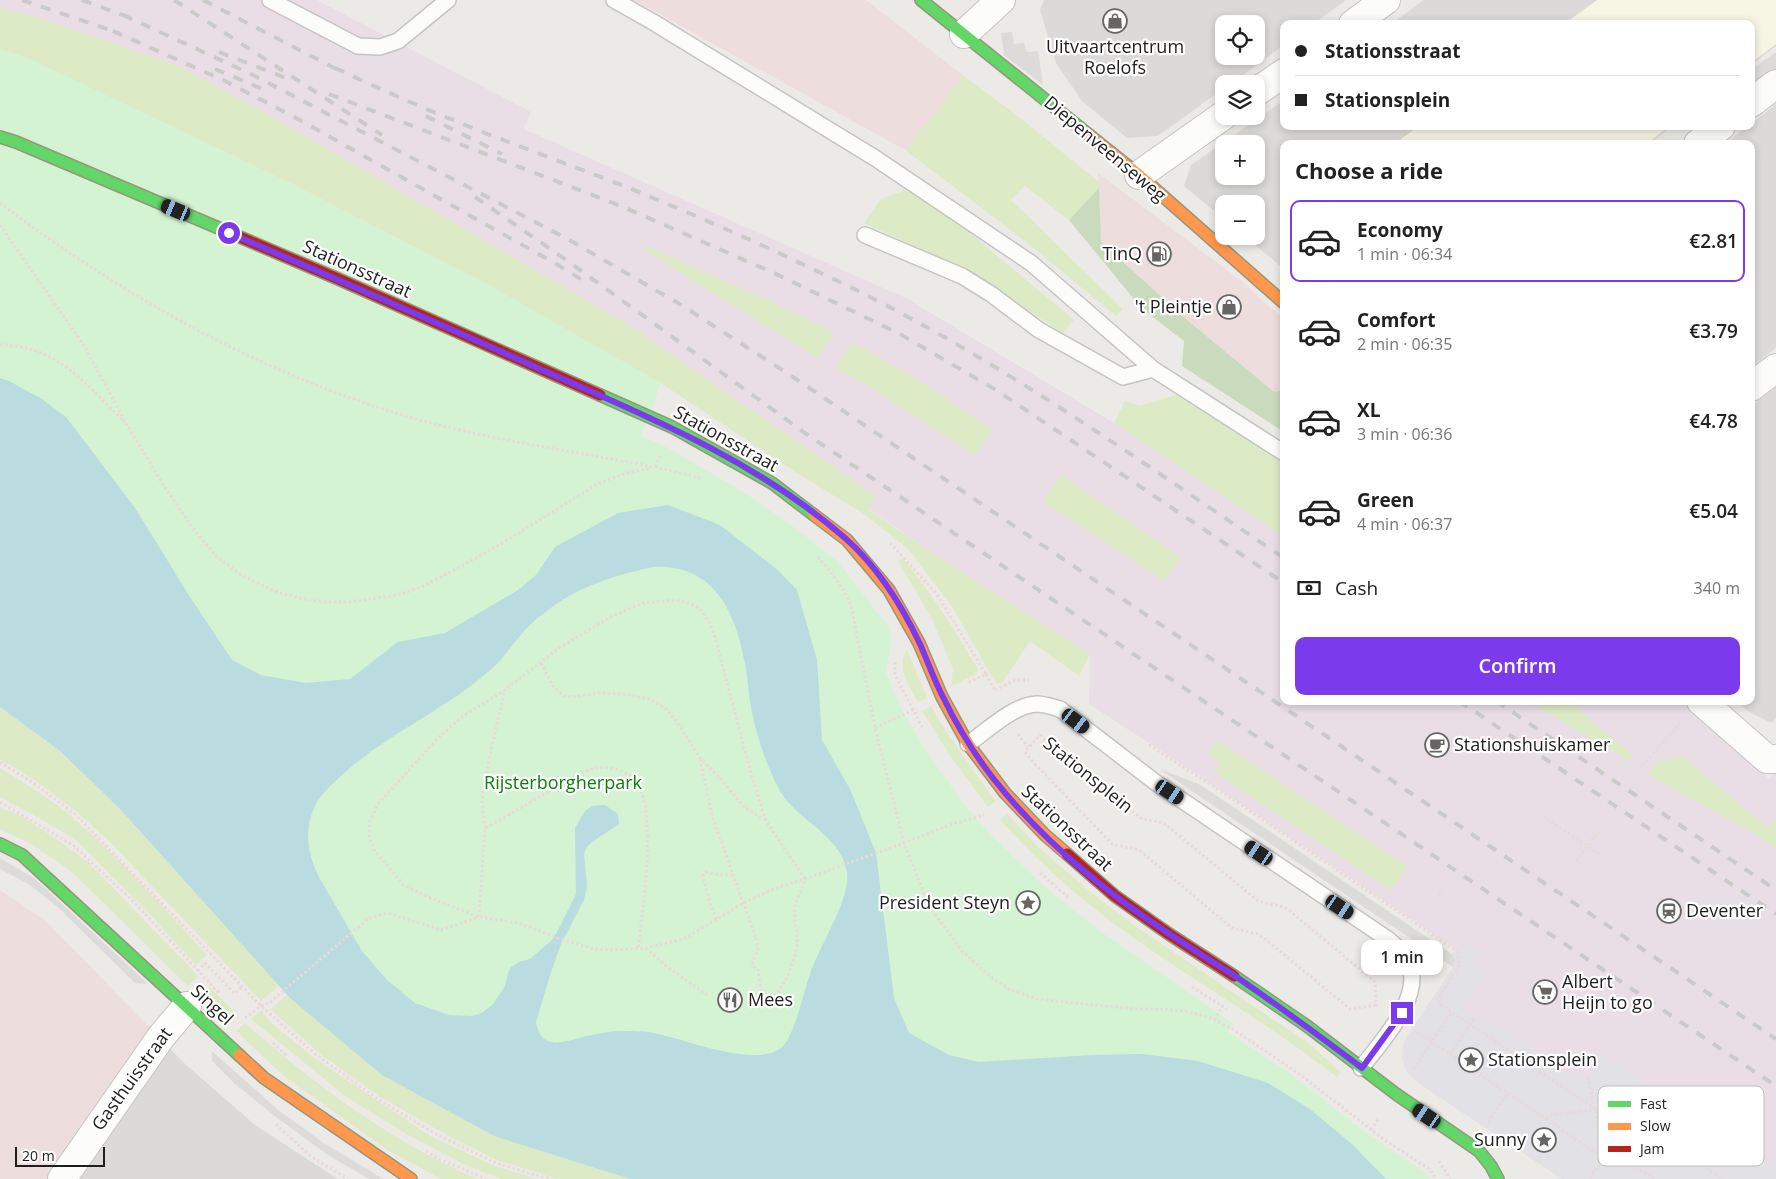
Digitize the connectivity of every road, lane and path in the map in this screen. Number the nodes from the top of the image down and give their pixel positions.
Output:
1 (270, 0) edge
2 (448, 0) edge
3 (614, 0) edge
4 (921, 0) edge
5 (1001, 0) edge
6 (1386, 0) edge
7 (1358, 20) edge
8 (964, 34) junction
9 (1280, 76) edge
10 (1776, 84) edge
11 (1265, 86) edge
12 (1755, 100) edge
13 (1215, 121) edge
14 (1716, 130) edge
15 (0, 137) edge
16 (1703, 140) edge
17 (1139, 175) junction
18 (0, 202) edge
19 (0, 225) edge
20 (865, 235) dead end
21 (1280, 299) edge
22 (0, 345) edge
23 (1776, 368) edge
24 (1153, 369) junction
25 (1755, 384) edge
26 (127, 424) junction
27 (1280, 450) edge
28 (655, 468) junction
29 (705, 479) dead end
30 (815, 553) dead end
31 (540, 663) junction
32 (505, 690) junction
33 (1694, 708) edge
34 (968, 744) junction
35 (1773, 755) edge
36 (700, 758) junction
37 (0, 762) edge
38 (1639, 768) dead end
39 (0, 802) edge
40 (984, 816) dead end
41 (1542, 816) dead end
42 (766, 822) junction
43 (485, 828) junction
44 (1598, 831) dead end
45 (0, 844) edge
46 (904, 844) junction
47 (1588, 846) junction
48 (1602, 856) dead end
49 (1578, 861) dead end
50 (733, 875) junction
51 (805, 879) junction
52 (1443, 891) dead end
53 (1439, 896) dead end
54 (479, 917) junction
55 (717, 919) junction
56 (646, 948) junction
57 (638, 949) junction
58 (198, 971) junction
59 (242, 986) junction
60 (707, 995) dead end
61 (225, 999) dead end
62 (1440, 1004) dead end
63 (1376, 1005) junction
64 (187, 1006) junction
65 (261, 1006) junction
66 (1452, 1012) junction
67 (1474, 1018) dead end
68 (1398, 1019) junction
69 (252, 1024) dead end
70 (1470, 1025) junction
71 (266, 1037) dead end
72 (1432, 1042) junction
73 (1450, 1054) junction
74 (288, 1057) dead end
75 (1362, 1068) junction
76 (1588, 1077) dead end
77 (1508, 1093) junction
78 (1594, 1108) junction
79 (1598, 1108) edge
80 (1598, 1111) edge
81 (1378, 1119) dead end
82 (1546, 1119) junction
83 (1485, 1127) dead end
84 (1598, 1128) edge
85 (1371, 1130) junction
86 (418, 1146) dead end
87 (1598, 1154) edge
88 (1598, 1166) edge
89 (1634, 1166) edge
90 (1703, 1166) edge
91 (62, 1179) edge
92 (410, 1179) edge
93 (486, 1179) edge
94 (549, 1179) edge
95 (1436, 1179) edge
96 (1498, 1179) edge
97 (1589, 1179) edge
98 (1654, 1179) edge
99 (1723, 1179) edge

1 - 2 lane
3 - 24 lane
4 - 8 street, Diepenveenseweg
5 - 8 street
6 - 7 street
8 - 17 street, Diepenveenseweg
9 - 11 street
10 - 12 street
13 - 17 street
14 - 16 street
15 - 34 street, Stationsstraat
17 - 21 street, Diepenveenseweg
18 - 28 path
19 - 26 path
20 - 24 lane
22 - 26 path
23 - 25 street
24 - 27 lane
26 - 28 path
28 - 29 path
30 - 46 path
31 - 32 path
31 - 36 path
31 - 42 path
32 - 43 path
32 - 54 path
33 - 35 street
33 - 38 path
34 - 68 lane, Stationsplein
34 - 75 street, Stationsstraat
36 - 42 path
36 - 50 path
37 - 59 path
39 - 58 path, Singel
40 - 46 path
41 - 47 path
42 - 51 path
43 - 54 path
43 - 57 path
44 - 47 path
45 - 64 street, Singel
46 - 51 path
46 - 85 path
47 - 48 path
47 - 49 path
50 - 51 path, bridge
50 - 55 path
51 - 55 path
52 - 53 path
54 - 57 path
54 - 65 path, Singel
55 - 56 path
56 - 57 path
56 - 60 path
58 - 59 path, Singel
58 - 61 path, Singel
59 - 65 path
62 - 66 path
63 - 63 path, Stationsplein
63 - 68 path
64 - 91 street, Gasthuisstraat
64 - 92 street, Singel
65 - 69 path, Singel
65 - 94 path
66 - 70 path
66 - 72 path
67 - 70 path
68 - 72 path
68 - 75 lane, Stationsplein
70 - 73 path
70 - 78 path
71 - 74 path
72 - 73 path
73 - 77 path
75 - 96 street, Stationsstraat
76 - 78 path
77 - 82 path
77 - 83 path
78 - 79 path
78 - 80 path
78 - 82 path
78 - 84 path
81 - 85 path
82 - 87 path
85 - 95 path
86 - 93 path
88 - 97 path
89 - 98 path
90 - 99 path

